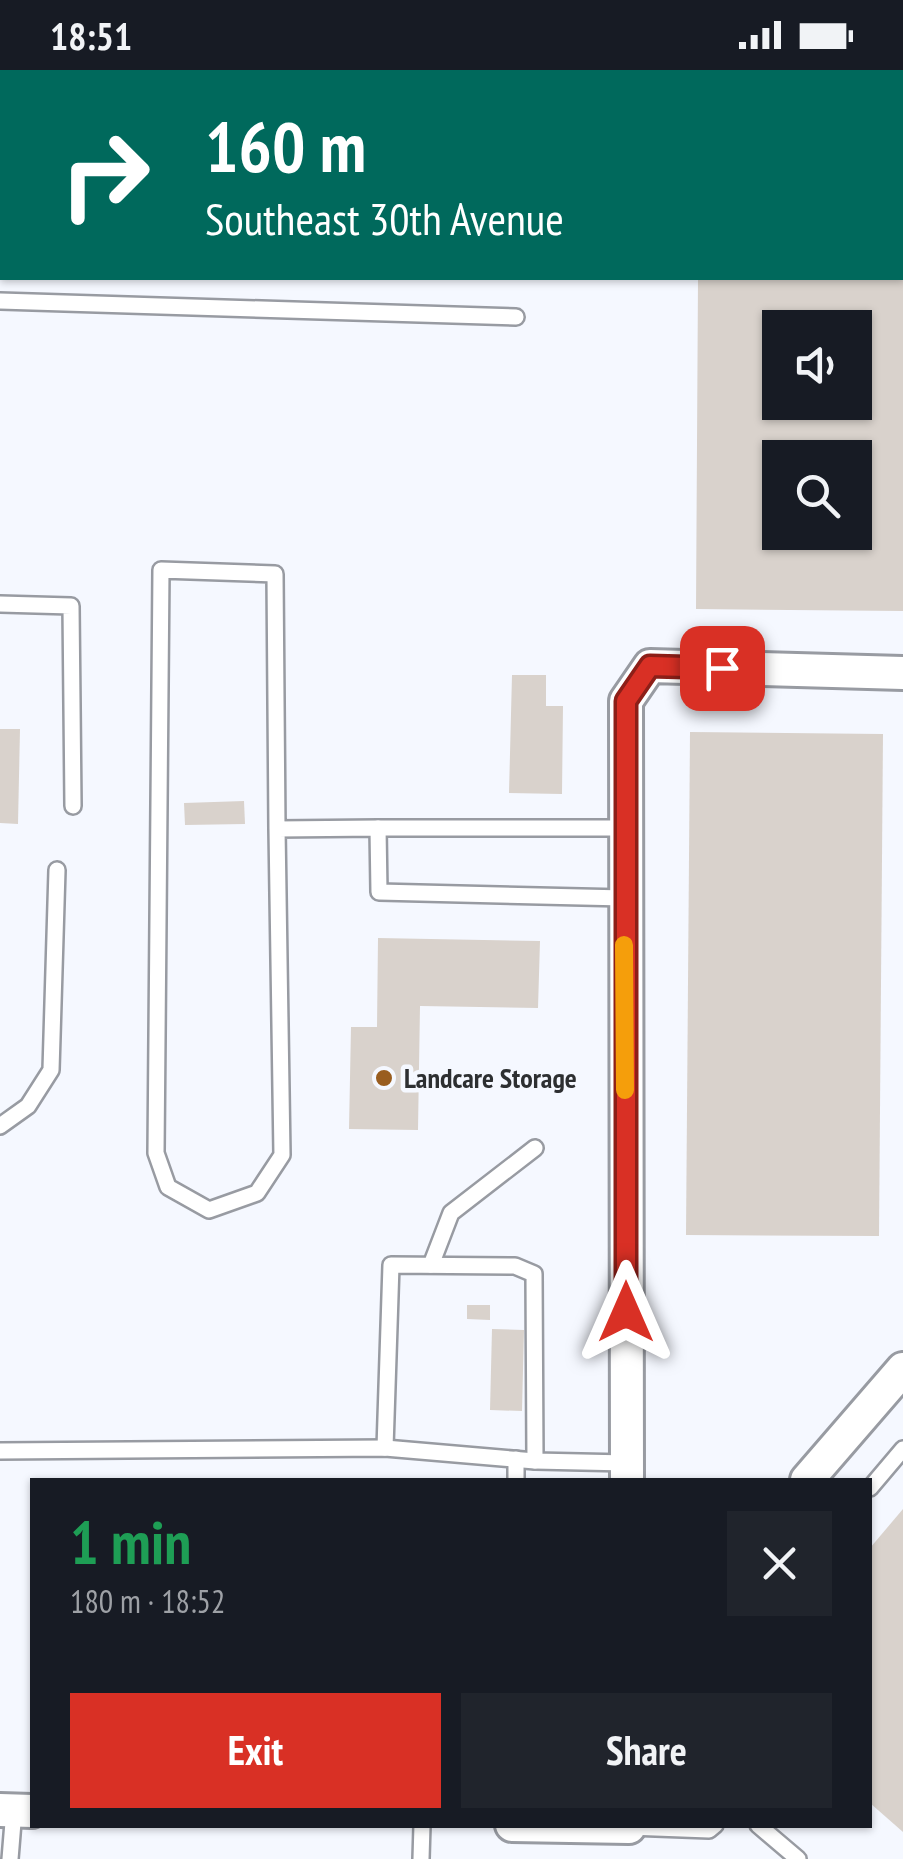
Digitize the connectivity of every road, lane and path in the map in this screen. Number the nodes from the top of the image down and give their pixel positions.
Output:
1 (0, 301) edge
2 (516, 317) dead end
3 (0, 604) edge
4 (903, 673) edge
5 (73, 806) dead end
6 (378, 828) junction
7 (625, 828) junction
8 (278, 829) junction
9 (57, 870) dead end
10 (624, 898) junction
11 (0, 1126) edge
12 (535, 1148) dead end
13 (431, 1265) junction
14 (903, 1369) edge
15 (385, 1448) junction
16 (903, 1449) edge
17 (0, 1450) edge
18 (516, 1459) junction
19 (535, 1460) junction
20 (627, 1471) edge
21 (516, 1478) edge
22 (809, 1478) edge
23 (872, 1486) edge
24 (16, 1810) edge
25 (422, 1828) edge
26 (541, 1828) edge
27 (711, 1828) edge
28 (762, 1828) edge
29 (628, 1837) edge
30 (10, 1859) edge
31 (421, 1859) edge
32 (798, 1859) edge

1 - 2 lane
3 - 5 lane
4 - 7 street
6 - 7 lane
6 - 8 lane
6 - 10 lane
7 - 10 street
8 - 8 lane
9 - 11 lane
10 - 20 street
12 - 13 lane
13 - 15 lane
13 - 19 lane
14 - 22 street
15 - 17 lane
15 - 18 lane
16 - 23 lane
18 - 19 lane
18 - 21 lane
19 - 20 lane
24 - 30 lane
25 - 31 lane
26 - 29 street
27 - 29 lane
28 - 32 lane

